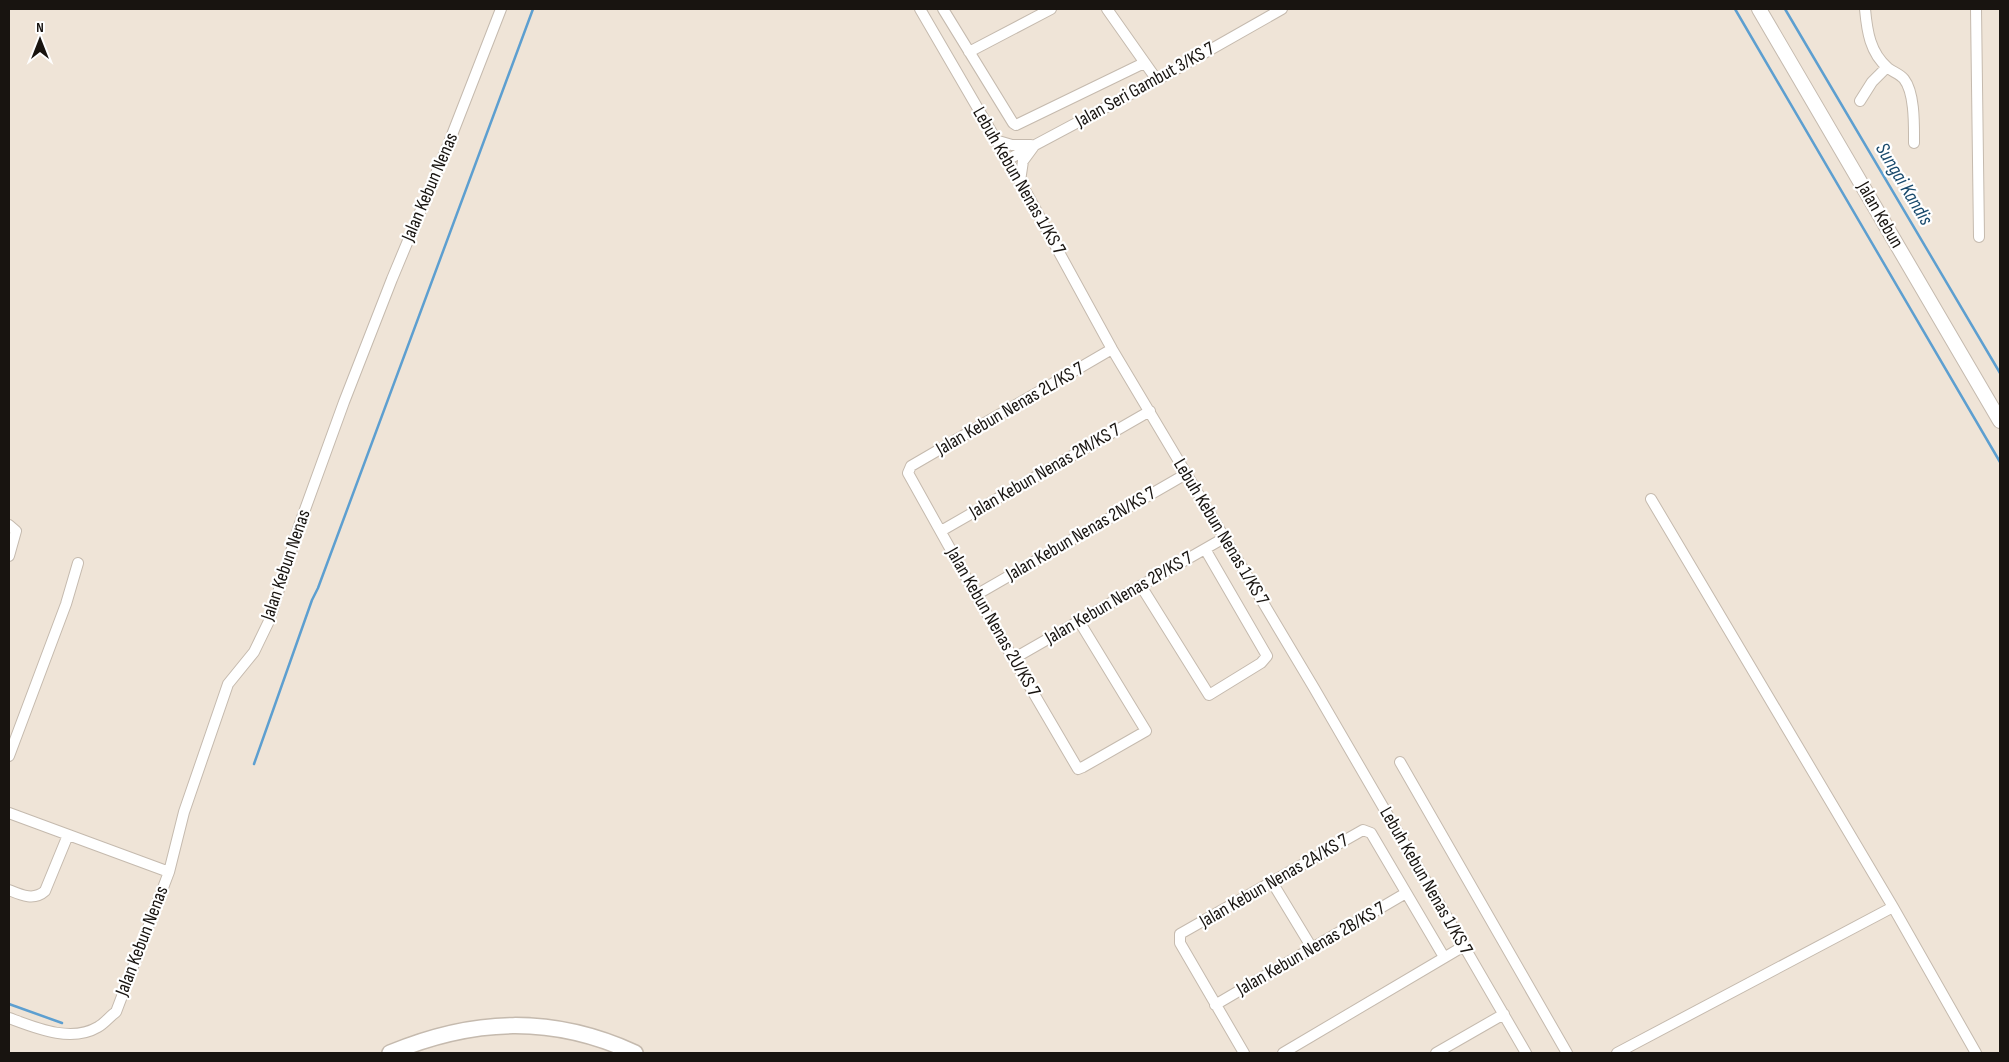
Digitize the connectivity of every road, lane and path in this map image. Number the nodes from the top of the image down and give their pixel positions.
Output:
1 (501, 9) edge
2 (920, 9) edge
3 (943, 9) edge
4 (1051, 9) edge
5 (1107, 9) edge
6 (1282, 9) edge
7 (1759, 9) edge
8 (1865, 9) edge
9 (1976, 9) edge
10 (969, 52) junction
11 (1144, 63) junction
12 (1887, 67) junction
13 (1157, 80) junction
14 (1860, 101) dead end
15 (995, 140) junction
16 (1914, 143) dead end
17 (1034, 145) junction
18 (1007, 160) junction
19 (1020, 181) junction
20 (1979, 237) dead end
21 (1112, 349) junction
22 (1150, 411) junction
23 (2000, 422) edge
24 (908, 470) joint
25 (1186, 474) junction
26 (1651, 499) dead end
27 (13, 528) edge
28 (941, 531) junction
29 (1224, 538) junction
30 (1205, 549) junction
31 (9, 556) edge
32 (78, 563) dead end
33 (1141, 586) junction
34 (976, 595) junction
35 (1079, 621) junction
36 (1014, 659) junction
37 (9, 756) edge
38 (1400, 762) dead end
39 (9, 812) edge
40 (68, 834) junction
41 (169, 872) junction
42 (1272, 882) junction
43 (9, 890) edge
44 (1406, 893) junction
45 (1893, 907) junction
46 (1464, 946) junction
47 (1312, 948) junction
48 (1444, 957) junction
49 (1215, 1005) junction
50 (1504, 1014) junction
51 (9, 1018) edge
52 (390, 1053) edge
53 (635, 1053) edge
54 (1244, 1053) edge
55 (1283, 1053) edge
56 (1436, 1053) edge
57 (1526, 1053) edge
58 (1567, 1053) edge
59 (1617, 1053) edge
60 (1976, 1053) edge

1 - 41 street, Jalan Kebun Nenas
2 - 15 street, Lebuh Kebun Nenas 1/KS 7
3 - 10 street
4 - 10 street
5 - 11 street
6 - 13 street, Jalan Seri Gambut 3/KS 7
7 - 23 main road, Jalan Kebun
8 - 12 street
9 - 20 street
10 - 11 street
11 - 13 street
12 - 14 street
12 - 16 street
13 - 17 street, Jalan Seri Gambut 3/KS 7
15 - 17 street
15 - 18 street, Lebuh Kebun Nenas 1/KS 7
17 - 18 street, Jalan Seri Gambut 3/KS 7
17 - 19 street
18 - 19 street, Lebuh Kebun Nenas 1/KS 7
19 - 21 street, Lebuh Kebun Nenas 1/KS 7
21 - 22 street, Lebuh Kebun Nenas 1/KS 7
21 - 24 street, Jalan Kebun Nenas 2L/KS 7
22 - 25 street, Lebuh Kebun Nenas 1/KS 7
22 - 28 street, Jalan Kebun Nenas 2M/KS 7
24 - 28 street, Jalan Kebun Nenas 2U/KS 7
25 - 29 street, Lebuh Kebun Nenas 1/KS 7
25 - 34 street, Jalan Kebun Nenas 2N/KS 7
26 - 45 street
27 - 31 street
28 - 34 street, Jalan Kebun Nenas 2U/KS 7
29 - 30 street, Jalan Kebun Nenas 2P/KS 7
29 - 46 street, Lebuh Kebun Nenas 1/KS 7
30 - 33 street, Jalan Kebun Nenas 2P/KS 7
30 - 33 street
32 - 37 street
33 - 35 street, Jalan Kebun Nenas 2P/KS 7
34 - 36 street, Jalan Kebun Nenas 2U/KS 7
35 - 36 street, Jalan Kebun Nenas 2P/KS 7
35 - 36 street, Jalan Kebun Nenas 2U/KS 7
38 - 58 street
39 - 40 street
40 - 41 street
40 - 43 street
41 - 51 street, Jalan Kebun Nenas
42 - 44 street, Jalan Kebun Nenas 2A/KS 7
42 - 47 street
42 - 49 street, Jalan Kebun Nenas 2A/KS 7
44 - 47 street, Jalan Kebun Nenas 2B/KS 7
44 - 48 street
45 - 59 street
45 - 60 street
46 - 48 street
46 - 50 street, Lebuh Kebun Nenas 1/KS 7
47 - 49 street, Jalan Kebun Nenas 2B/KS 7
48 - 55 street
49 - 54 street
50 - 56 street
50 - 57 street, Lebuh Kebun Nenas 1/KS 7
52 - 53 highway

